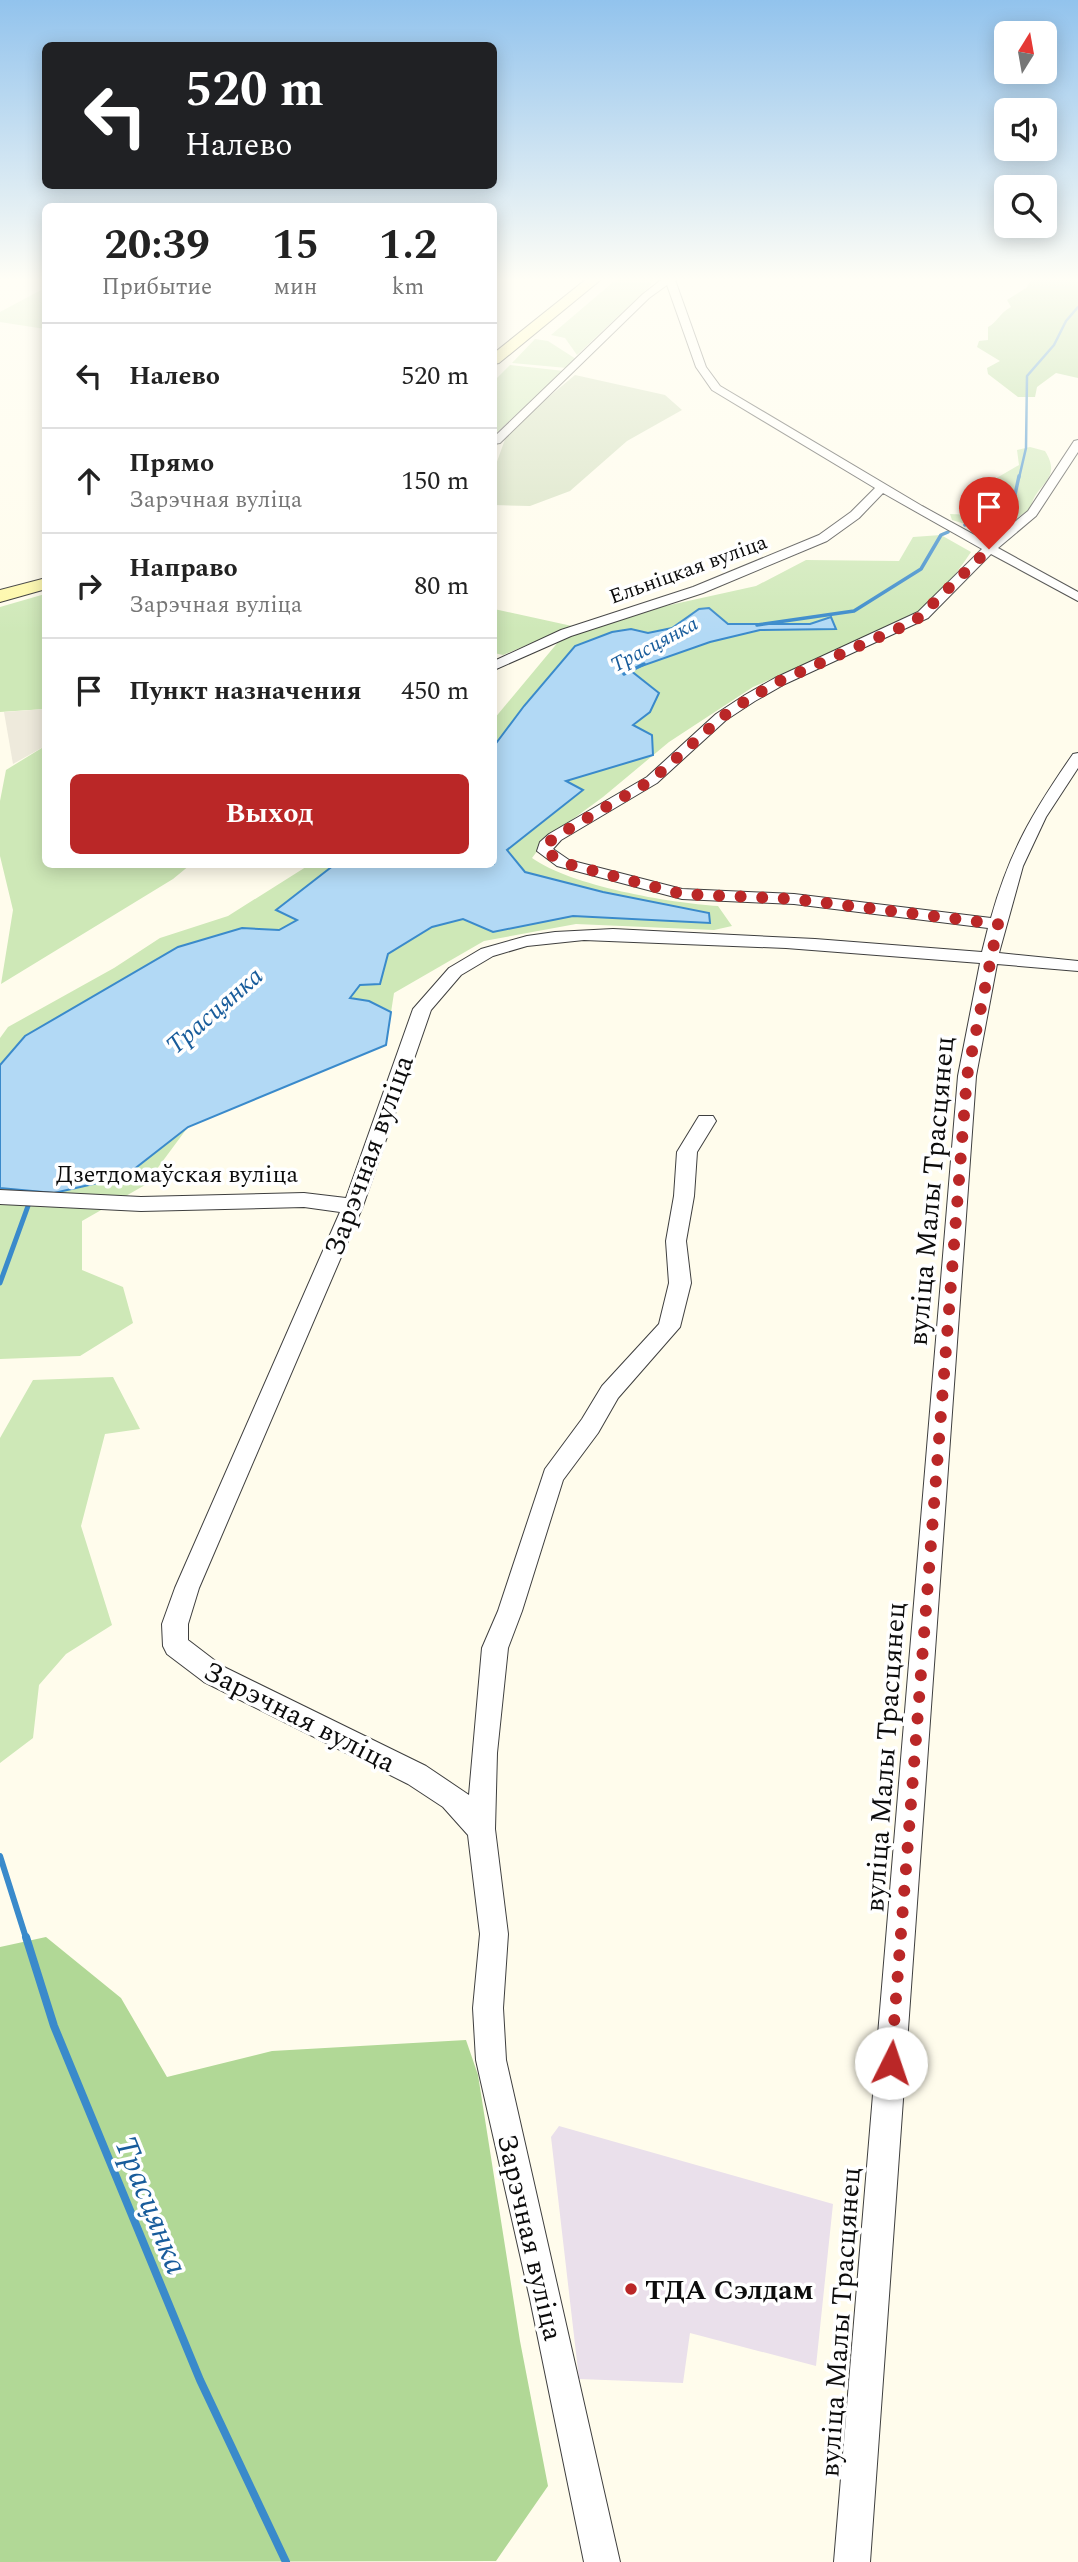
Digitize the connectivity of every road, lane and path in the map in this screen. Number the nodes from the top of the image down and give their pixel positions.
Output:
1 (542, 397) edge
2 (732, 397) edge
3 (497, 440) edge
4 (1078, 443) edge
5 (1073, 459) edge
6 (883, 487) junction
7 (989, 549) junction
8 (42, 575) edge
9 (42, 584) edge
10 (0, 586) edge
11 (0, 596) edge
12 (1078, 597) edge
13 (497, 665) edge
14 (1078, 757) edge
15 (998, 924) junction
16 (989, 958) junction
17 (1078, 966) edge
18 (706, 1121) dead end
19 (0, 1197) edge
20 (353, 1206) junction
21 (481, 1829) junction
22 (602, 2562) edge
23 (852, 2562) edge

1 - 3 street
2 - 6 street
4 - 5 street
5 - 7 street
6 - 7 street
6 - 13 street, Ельніцкая вуліца
7 - 12 street
7 - 15 street
8 - 10 main road
9 - 11 main road
14 - 15 street, вуліца Малы Трасцянец
15 - 16 street, вуліца Малы Трасцянец
16 - 17 street
16 - 20 street, Зарэчная вуліца
16 - 23 street, вуліца Малы Трасцянец
18 - 21 street
19 - 20 street, Дзетдомаўская вуліца
20 - 21 street, Зарэчная вуліца
21 - 22 street, Зарэчная вуліца

